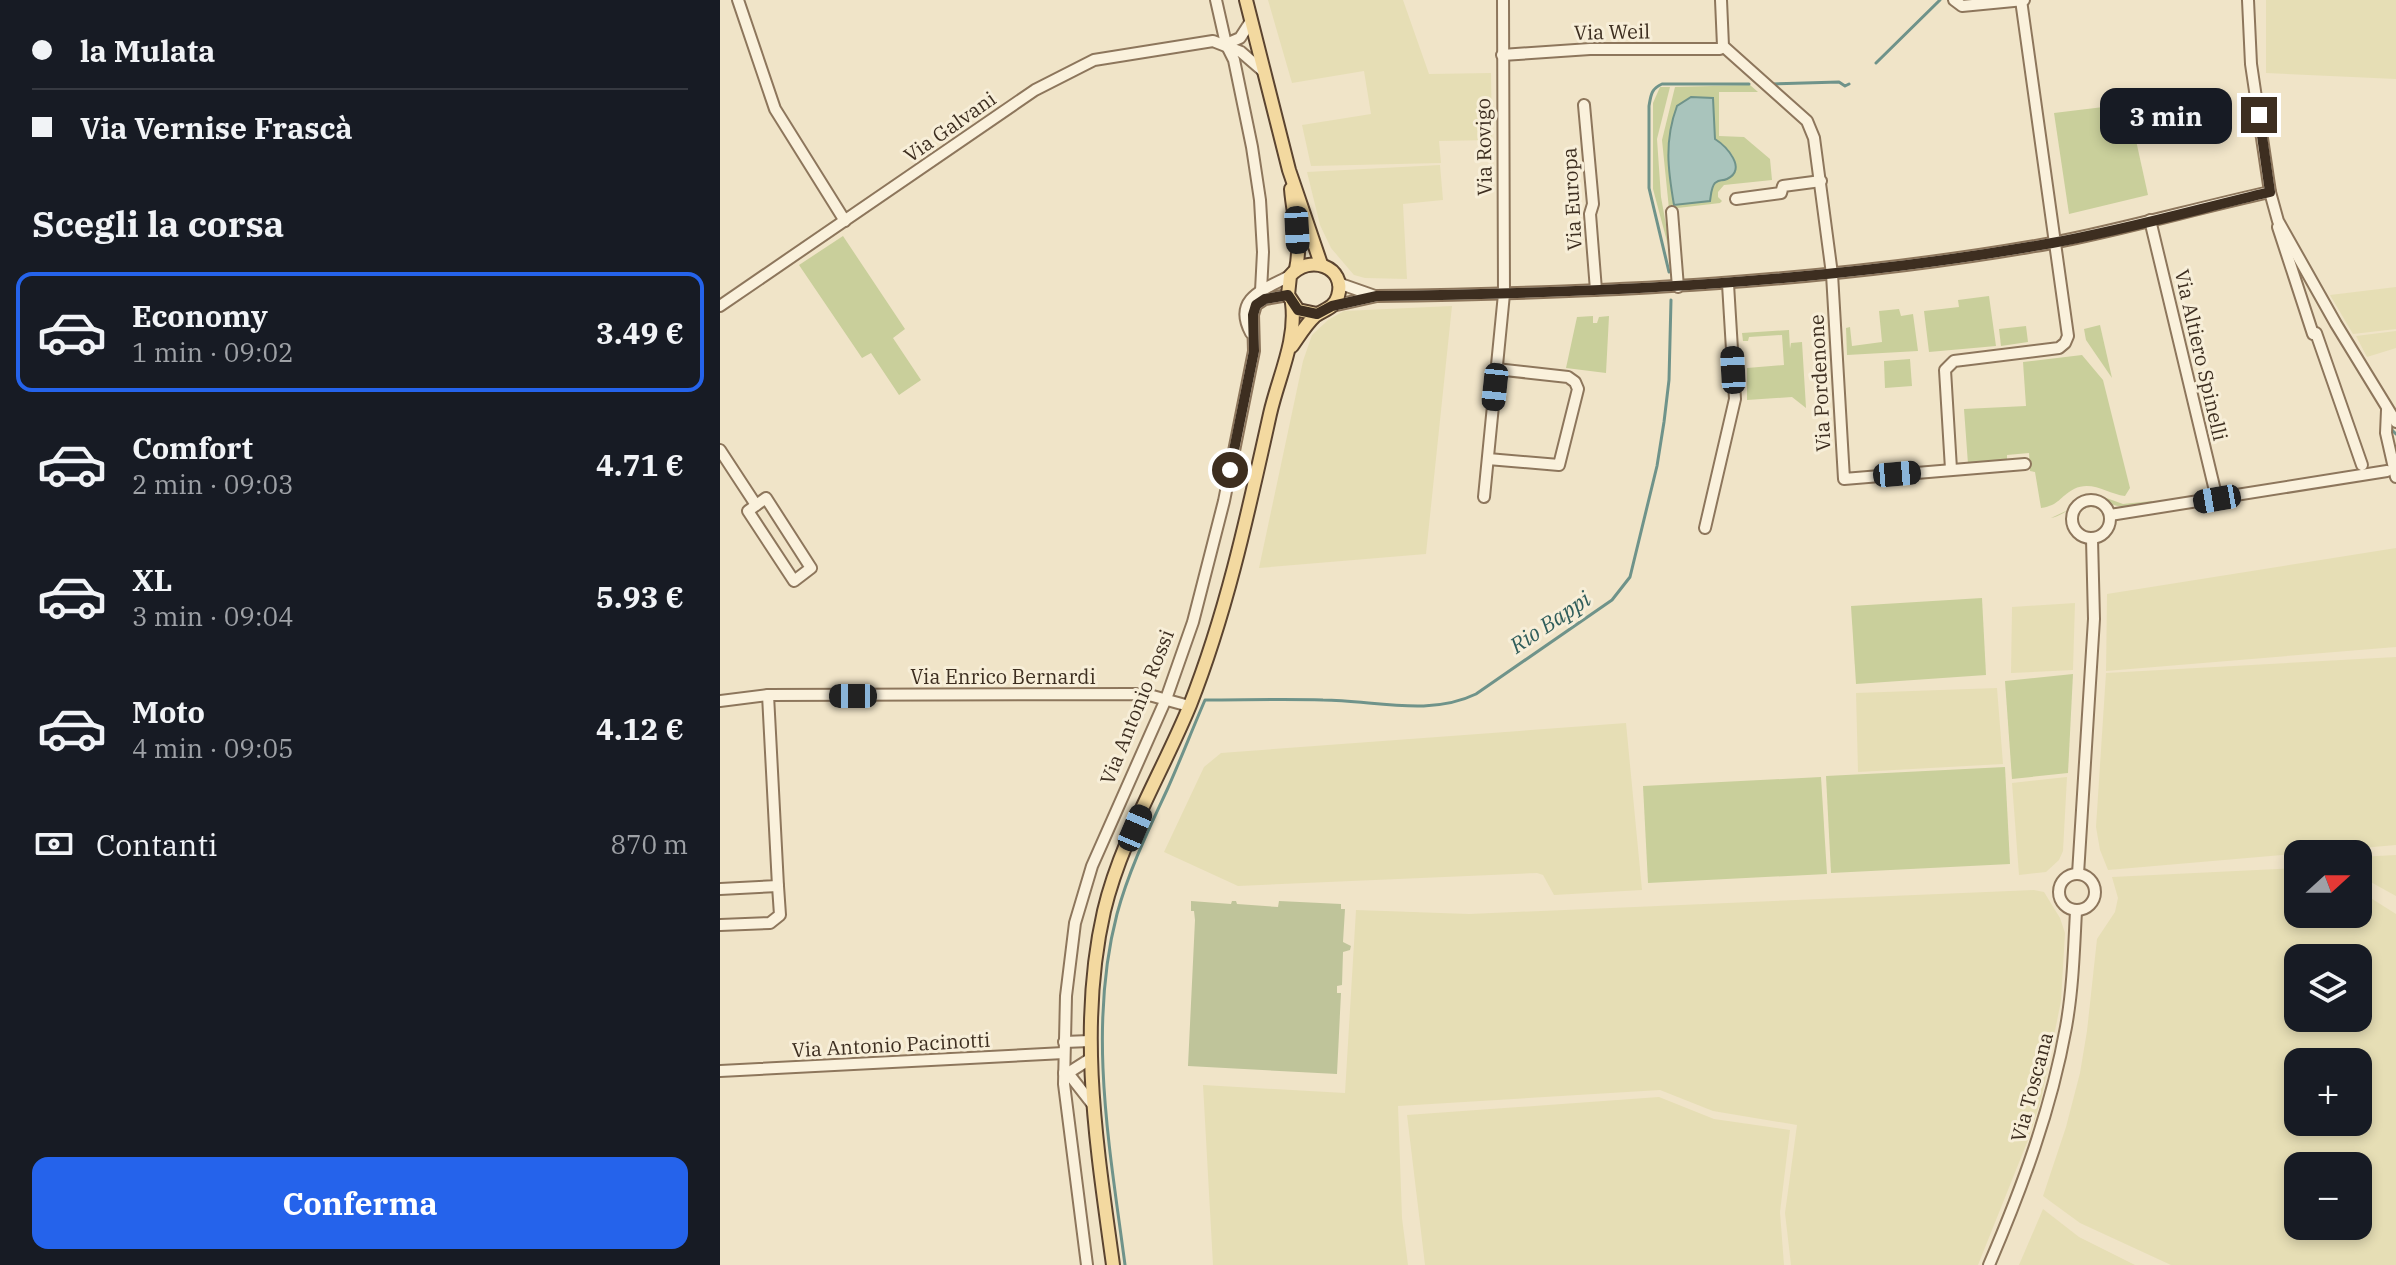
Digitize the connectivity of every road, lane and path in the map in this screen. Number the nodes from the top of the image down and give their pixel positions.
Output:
1 (738, 0) edge
2 (1216, 0) edge
3 (1246, 0) edge
4 (1503, 0) edge
5 (1721, 0) edge
6 (2022, 0) edge
7 (2248, 0) edge
8 (1956, 1) edge
9 (1251, 21) junction
10 (1226, 44) junction
11 (1723, 46) junction
12 (1502, 55) junction
13 (1267, 75) junction
14 (1584, 105) dead end
15 (1289, 170) junction
16 (1821, 181) junction
17 (2270, 192) junction
18 (1736, 199) dead end
19 (1672, 212) dead end
20 (2150, 220) junction
21 (845, 221) junction
22 (2278, 221) junction
23 (2054, 242) junction
24 (1321, 264) junction
25 (1293, 273) junction
26 (1832, 274) junction
27 (1338, 283) junction
28 (1728, 284) junction
29 (1678, 287) junction
30 (1596, 290) junction
31 (1261, 291) junction
32 (1504, 294) junction
33 (1377, 296) junction
34 (1290, 299) junction
35 (720, 306) edge
36 (1332, 306) junction
37 (1317, 314) junction
38 (1254, 339) junction
39 (1286, 356) junction
40 (1496, 369) junction
41 (2387, 410) junction
42 (2396, 422) edge
43 (720, 450) edge
44 (1488, 459) junction
45 (2025, 464) dead end
46 (2362, 465) dead end
47 (1951, 469) junction
48 (2392, 474) edge
49 (1484, 497) dead end
50 (2217, 499) junction
51 (756, 505) junction
52 (2110, 515) junction
53 (1705, 528) dead end
54 (2092, 539) junction
55 (768, 695) junction
56 (1166, 699) junction
57 (720, 701) edge
58 (1189, 706) junction
59 (2078, 874) junction
60 (778, 886) junction
61 (720, 889) edge
62 (2076, 911) junction
63 (720, 925) edge
64 (1090, 1041) junction
65 (1064, 1048) junction
66 (1090, 1059) junction
67 (720, 1071) edge
68 (1066, 1073) junction
69 (1093, 1105) junction
70 (1087, 1265) edge
71 (1113, 1265) edge
72 (1989, 1265) edge

1 - 21 street
2 - 10 street, Via Antonio Rossi
3 - 9 main road
4 - 12 street, Via Rovigo
5 - 11 street
6 - 8 street
6 - 23 street
7 - 17 street
9 - 10 street
9 - 13 main road
10 - 13 street
10 - 21 street, Via Galvani
10 - 31 street, Via Antonio Rossi
11 - 12 street, Via Weil
11 - 16 street
12 - 32 street, Via Rovigo
13 - 15 main road
14 - 30 street, Via Europa
15 - 24 main road
15 - 25 main road
16 - 18 street
16 - 26 street
17 - 20 street
17 - 22 street
19 - 29 street
20 - 23 street
20 - 50 street, Via Altiero Spinelli
21 - 35 street, Via Galvani
22 - 41 street
22 - 46 street
23 - 26 street
23 - 47 street
24 - 25 main road
24 - 27 main road
25 - 31 street
25 - 34 main road
26 - 28 street
26 - 47 street, Via Pordenone
27 - 33 street
27 - 36 main road
28 - 29 street
28 - 53 street
29 - 30 street
30 - 32 street
31 - 38 street, Via Antonio Rossi
32 - 33 street
32 - 40 street, Via Rovigo
33 - 36 street
34 - 37 main road
34 - 38 street, Via Antonio Rossi
34 - 39 main road
36 - 37 main road
37 - 39 main road
38 - 56 street, Via Antonio Rossi
39 - 58 main road
40 - 44 street, Via Rovigo
40 - 44 street
41 - 42 street
41 - 48 street
43 - 51 street
44 - 49 street, Via Rovigo
45 - 47 street, Via Pordenone
48 - 50 street
50 - 52 street
51 - 51 street
52 - 54 street
52 - 54 street
54 - 59 street, Via Toscana
55 - 56 street, Via Enrico Bernardi
55 - 57 street, Via Enrico Bernardi
55 - 60 street
56 - 58 street, Via Enrico Bernardi
56 - 65 street, Via Antonio Rossi
58 - 64 main road
59 - 62 street, Via Toscana
59 - 62 street, Via Toscana
60 - 61 street
60 - 63 street
62 - 72 street, Via Toscana
64 - 65 street, Via Antonio Pacinotti
64 - 66 main road
65 - 67 street, Via Antonio Pacinotti
65 - 68 street
66 - 68 street
66 - 69 main road
68 - 69 street
68 - 70 street
69 - 71 main road

